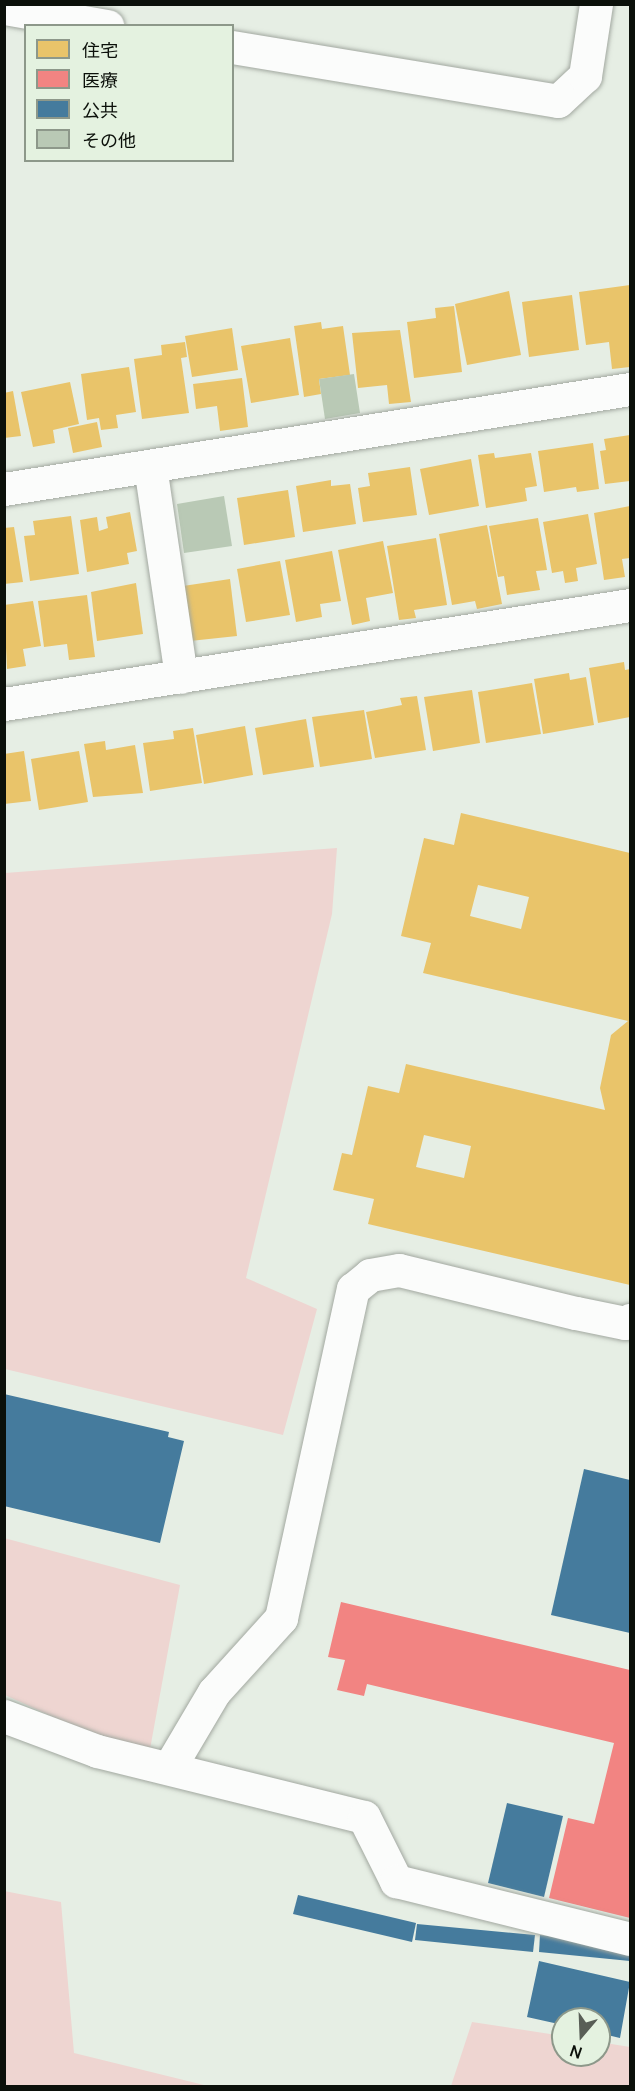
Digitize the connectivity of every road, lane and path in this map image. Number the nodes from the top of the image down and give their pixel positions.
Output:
1 (596, 4) edge
2 (4, 8) edge
3 (96, 24) edge
4 (234, 47) edge
5 (630, 389) edge
6 (150, 466) junction
7 (4, 489) edge
8 (630, 606) edge
9 (181, 677) junction
10 (4, 704) edge
11 (630, 1320) edge
12 (4, 1716) edge
13 (169, 1768) junction
14 (630, 1939) edge

1 - 4 street
2 - 3 street
5 - 6 street
6 - 7 street
6 - 9 street
8 - 9 street
9 - 10 street
11 - 13 street
12 - 13 street
13 - 14 street

